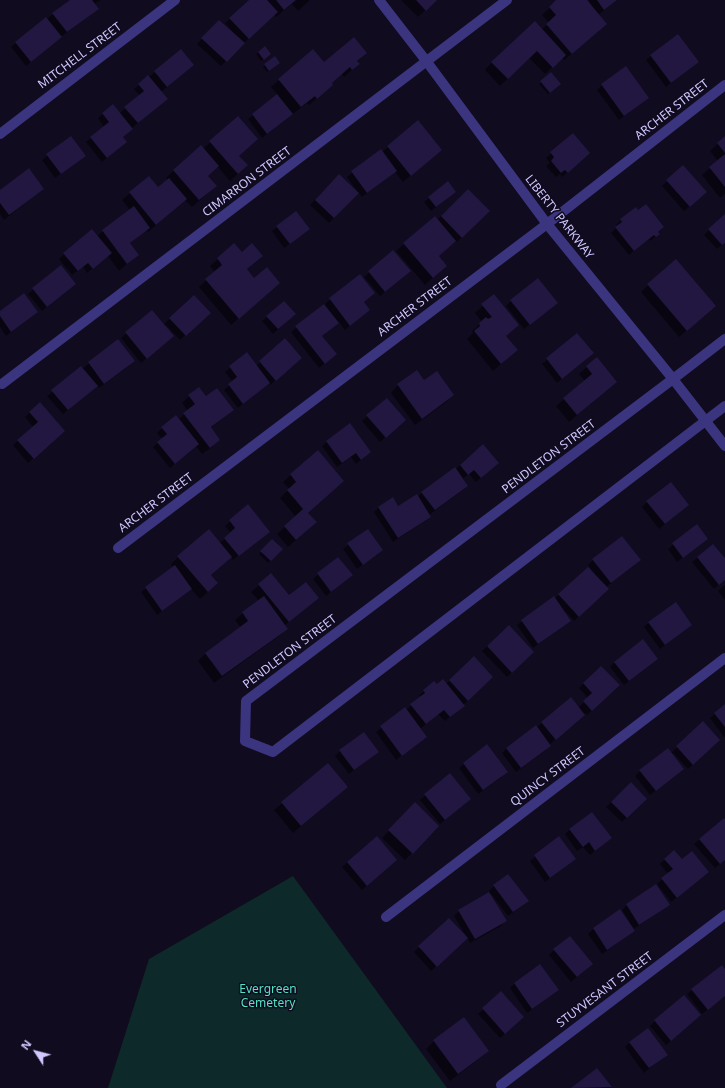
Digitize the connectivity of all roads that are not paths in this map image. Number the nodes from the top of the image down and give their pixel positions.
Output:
1 (175, 0) edge
2 (379, 0) edge
3 (507, 0) edge
4 (427, 62) junction
5 (725, 85) edge
6 (0, 134) edge
7 (547, 224) junction
8 (725, 339) edge
9 (673, 380) junction
10 (2, 384) dead end
11 (725, 406) edge
12 (706, 421) junction
13 (725, 446) edge
14 (118, 548) dead end
15 (725, 658) edge
16 (725, 915) edge
17 (386, 917) dead end
18 (501, 1085) dead end

1 - 6 street, MITCHELL STREET
2 - 4 street, LIBERTY PARKWAY
3 - 4 street, CIMARRON STREET
4 - 7 street, LIBERTY PARKWAY
4 - 10 street, CIMARRON STREET
5 - 7 street, ARCHER STREET
7 - 9 street, LIBERTY PARKWAY
7 - 14 street, ARCHER STREET
8 - 9 street, PENDLETON STREET
9 - 12 street, LIBERTY PARKWAY
9 - 12 street, PENDLETON STREET
11 - 12 street, PENDLETON STREET
12 - 13 street, LIBERTY PARKWAY
15 - 17 street, QUINCY STREET
16 - 18 street, STUYVESANT STREET

